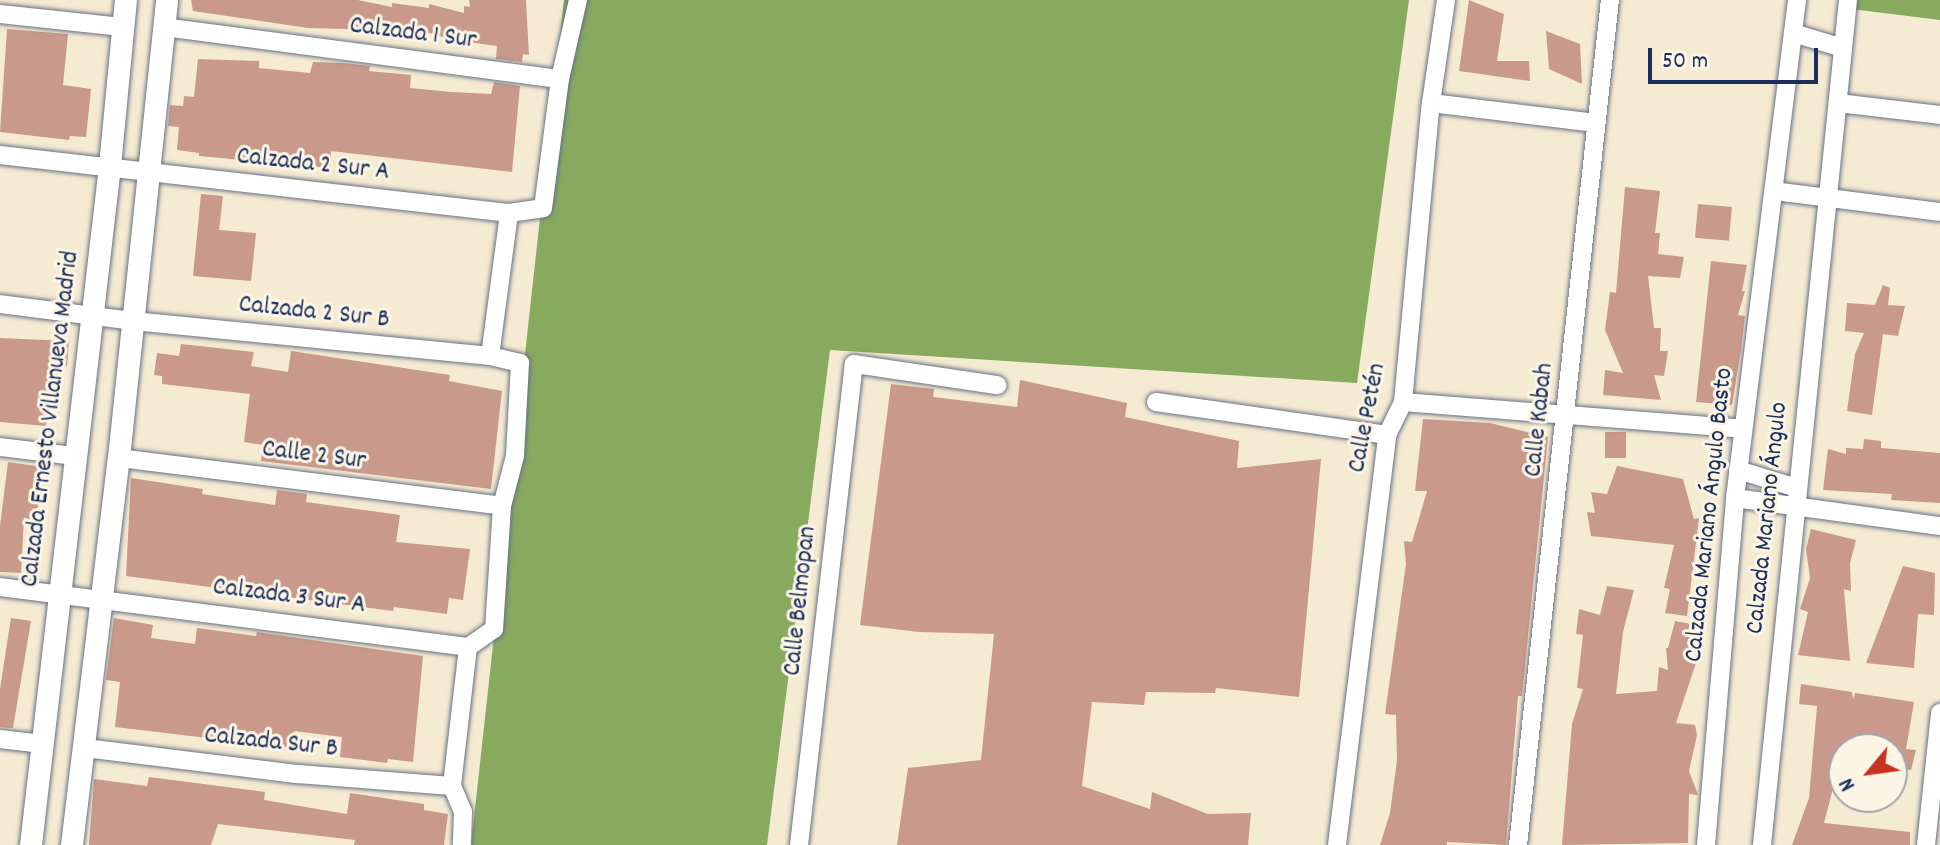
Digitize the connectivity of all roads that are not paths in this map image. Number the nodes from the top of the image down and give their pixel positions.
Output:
1 (126, 0) edge
2 (167, 0) edge
3 (578, 0) edge
4 (1446, 0) edge
5 (1610, 0) edge
6 (1797, 0) edge
7 (1848, 0) edge
8 (0, 14) edge
9 (122, 27) junction
10 (164, 27) junction
11 (1793, 33) junction
12 (1843, 48) junction
13 (560, 79) junction
14 (1431, 103) junction
15 (1838, 103) junction
16 (1940, 115) edge
17 (1596, 123) junction
18 (0, 155) edge
19 (110, 166) junction
20 (148, 172) junction
21 (1774, 191) junction
22 (1830, 196) junction
23 (1940, 212) edge
24 (509, 213) junction
25 (0, 304) edge
26 (91, 316) junction
27 (133, 321) junction
28 (490, 356) junction
29 (997, 385) dead end
30 (1156, 402) dead end
31 (1403, 402) junction
32 (1567, 415) junction
33 (1743, 429) junction
34 (1387, 435) junction
35 (0, 447) edge
36 (74, 456) junction
37 (119, 458) junction
38 (1738, 470) junction
39 (1796, 497) junction
40 (1735, 498) junction
41 (502, 506) junction
42 (1940, 526) edge
43 (0, 587) edge
44 (59, 595) junction
45 (103, 600) junction
46 (468, 647) junction
47 (1940, 713) edge
48 (0, 739) edge
49 (43, 744) junction
50 (85, 748) junction
51 (452, 786) junction
52 (31, 845) edge
53 (72, 845) edge
54 (462, 845) edge
55 (799, 845) edge
56 (1337, 845) edge
57 (1518, 845) edge
58 (1706, 845) edge
59 (1762, 845) edge
60 (1926, 845) edge

1 - 9 street, Calzada Ernesto Villanueva Madrid
2 - 10 street
3 - 13 street
4 - 14 street, Calle Petén
5 - 17 street, Calle Kabah
6 - 11 street, Calzada Mariano Ángulo Basto
7 - 12 street, Calzada Mariano Ángulo
8 - 9 street
9 - 19 street, Calzada Ernesto Villanueva Madrid
10 - 13 street, Calzada 1 Sur
10 - 20 street
11 - 12 street
11 - 21 street, Calzada Mariano Ángulo Basto
12 - 15 street, Calzada Mariano Ángulo
13 - 24 street
14 - 17 street
14 - 31 street, Calle Petén
15 - 16 street
15 - 22 street, Calzada Mariano Ángulo
17 - 32 street, Calle Kabah
18 - 19 street, Calzada 2 Sur A
19 - 20 street, Calzada 2 Sur A
19 - 26 street, Calzada Ernesto Villanueva Madrid
20 - 24 street, Calzada 2 Sur A
20 - 27 street
21 - 22 street
21 - 33 street, Calzada Mariano Ángulo Basto
22 - 23 street
22 - 39 street, Calzada Mariano Ángulo
24 - 28 street
25 - 26 street, Calzada 2 Sur B
26 - 27 street, Calzada 2 Sur B
26 - 36 street, Calzada Ernesto Villanueva Madrid
27 - 28 street, Calzada 2 Sur B
27 - 37 street
28 - 41 street
29 - 55 street, Calle Belmopan
30 - 34 street
31 - 32 street
31 - 34 street, Calle Petén
32 - 33 street
32 - 57 street, Calle Kabah
33 - 38 street, Calzada Mariano Ángulo Basto
34 - 56 street, Calle Petén
35 - 36 street
36 - 44 street, Calzada Ernesto Villanueva Madrid
37 - 41 street, Calle 2 Sur
37 - 45 street
38 - 39 street
38 - 40 street, Calzada Mariano Ángulo Basto
39 - 40 street
39 - 42 street
39 - 59 street, Calzada Mariano Ángulo
40 - 58 street, Calzada Mariano Ángulo Basto
41 - 46 street
43 - 44 street, Calzada 3 Sur A
44 - 45 street, Calzada 3 Sur A
44 - 49 street, Calzada Ernesto Villanueva Madrid
45 - 46 street, Calzada 3 Sur A
45 - 50 street
46 - 51 street
47 - 60 street
48 - 49 street
49 - 52 street, Calzada Ernesto Villanueva Madrid
50 - 51 street, Calzada Sur B
50 - 53 street
51 - 54 street

